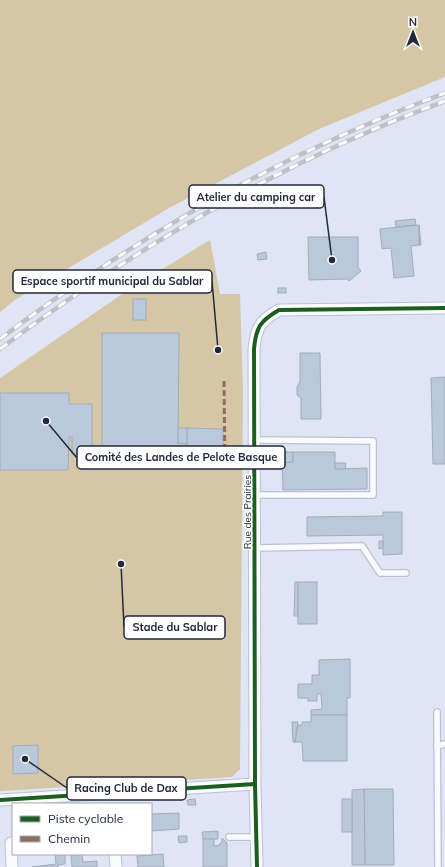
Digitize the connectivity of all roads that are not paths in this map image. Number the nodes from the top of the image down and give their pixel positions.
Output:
1 (445, 308) edge
2 (254, 440) junction
3 (255, 494) junction
4 (255, 548) junction
5 (406, 573) dead end
6 (437, 712) dead end
7 (445, 744) edge
8 (437, 746) junction
9 (255, 784) junction
10 (0, 800) edge
11 (229, 837) dead end
12 (256, 837) junction
13 (11, 843) dead end
14 (115, 855) edge
15 (12, 867) edge
16 (116, 867) edge
17 (257, 867) edge
18 (438, 867) edge

1 - 2 street, Rue des Prairies
2 - 3 street, Rue des Prairies
2 - 3 lane
3 - 4 street, Rue des Prairies
4 - 5 lane
4 - 9 street, Rue des Prairies
6 - 8 lane
7 - 8 lane
8 - 18 lane
9 - 10 street
9 - 12 street, Rue des Prairies
11 - 12 lane
12 - 17 street, Rue des Prairies
13 - 15 street
14 - 16 street

